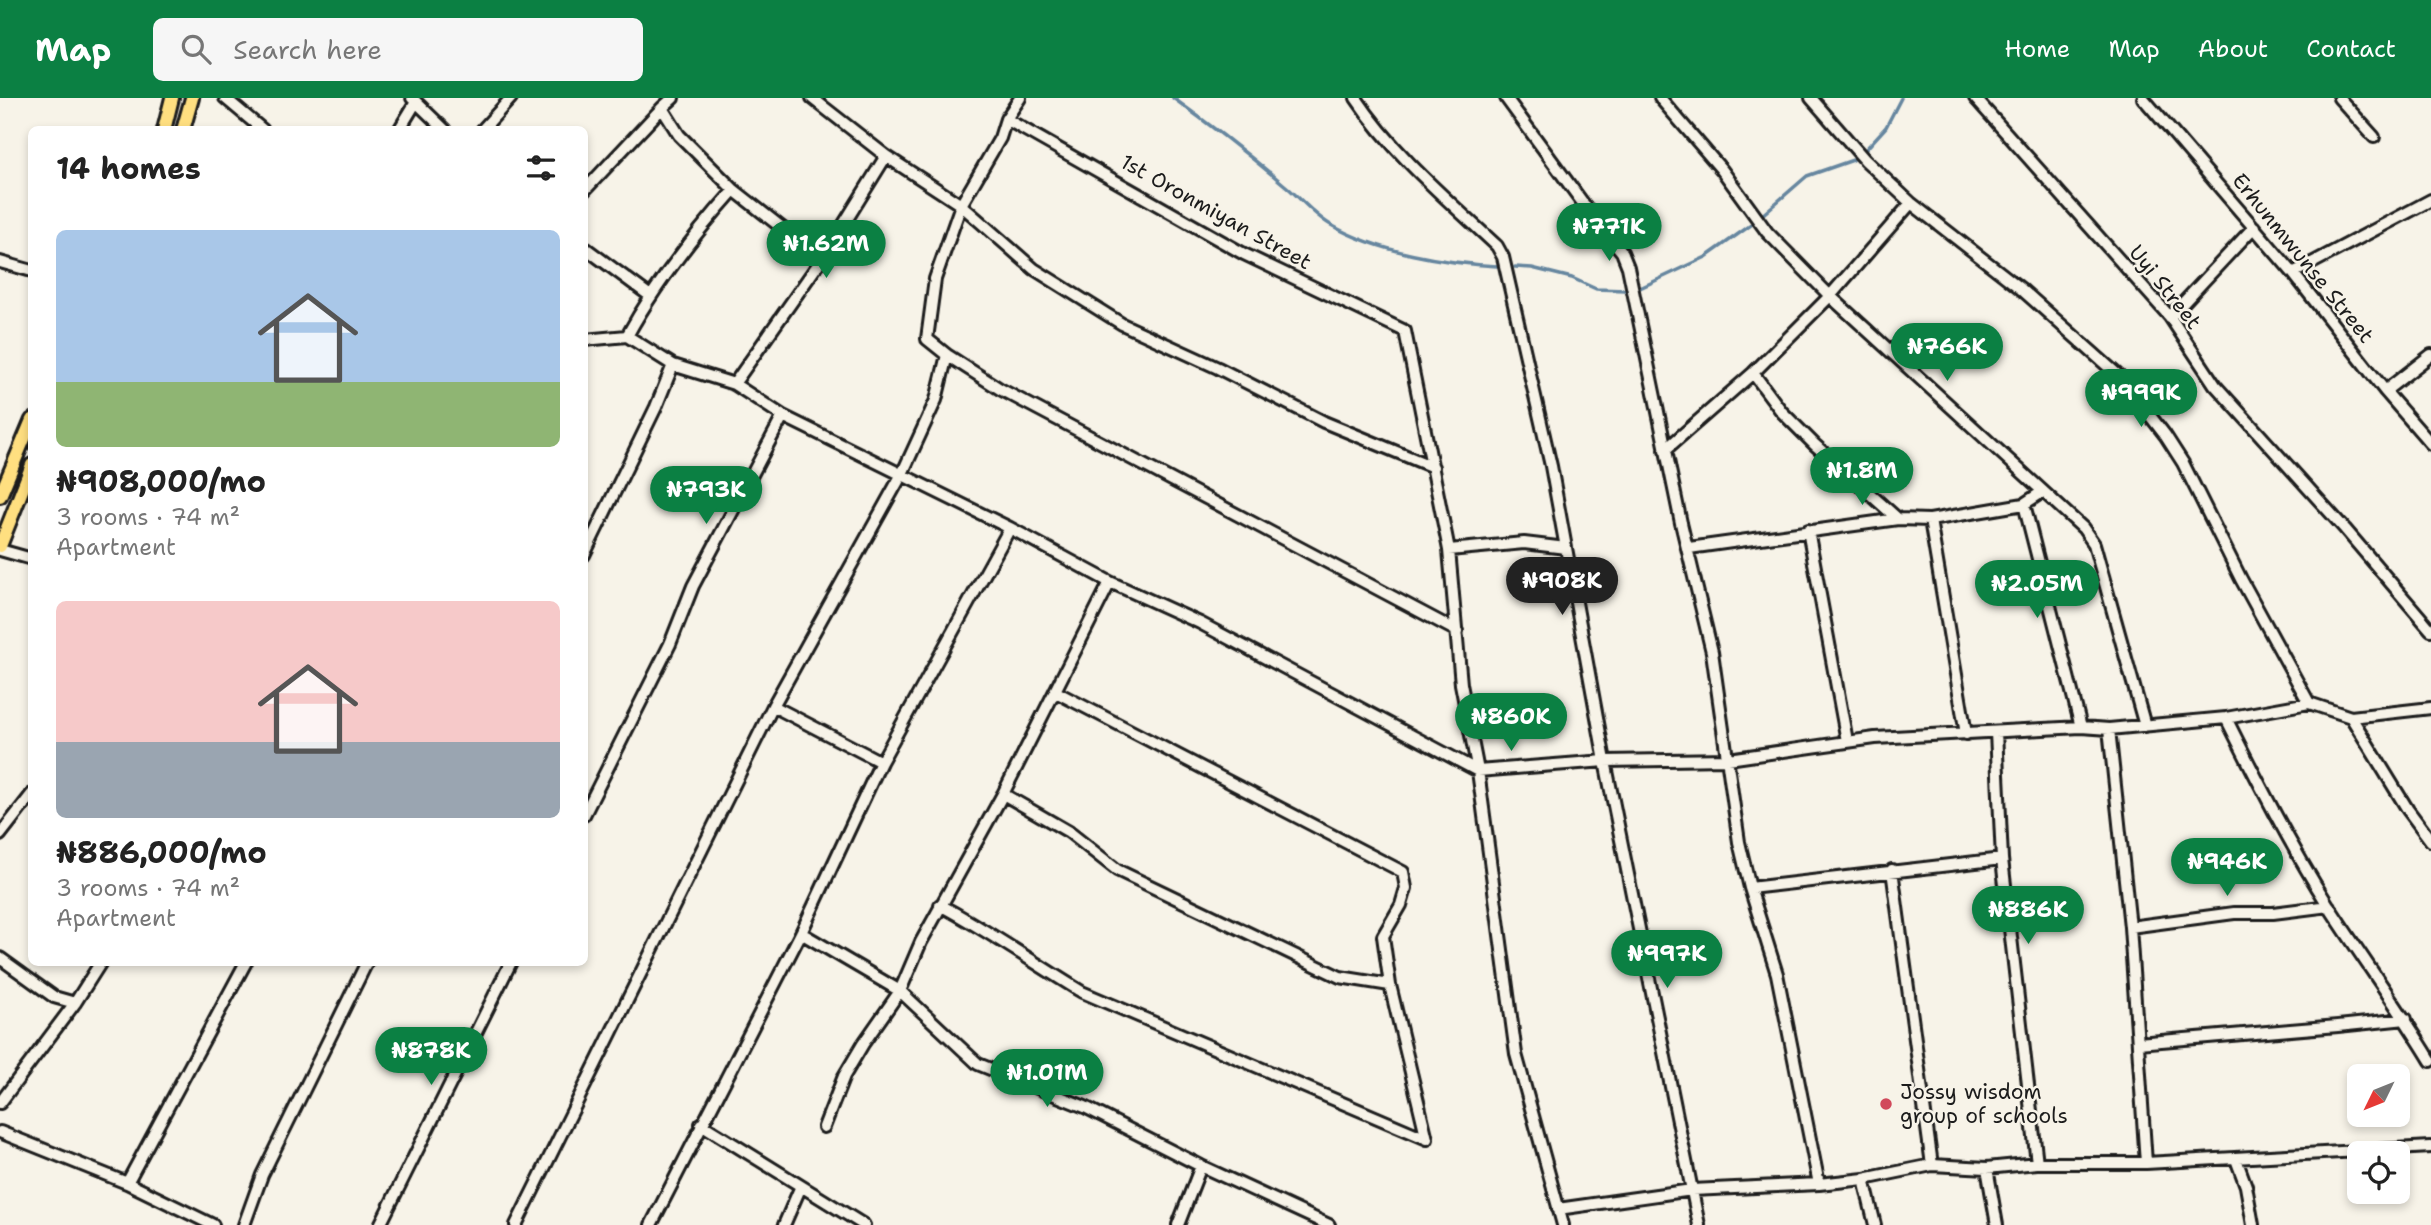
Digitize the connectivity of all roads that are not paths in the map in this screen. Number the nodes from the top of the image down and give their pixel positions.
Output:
1 (172, 98) edge
2 (192, 98) edge
3 (225, 98) edge
4 (511, 98) edge
5 (673, 98) edge
6 (812, 98) edge
7 (1020, 98) edge
8 (1356, 98) edge
9 (1506, 98) edge
10 (1660, 98) edge
11 (1811, 98) edge
12 (1975, 98) edge
13 (2143, 98) edge
14 (414, 100) edge
15 (2344, 100) edge
16 (662, 108) junction
17 (1006, 118) junction
18 (165, 126) edge
19 (184, 126) edge
20 (258, 126) edge
21 (401, 126) edge
22 (441, 126) edge
23 (486, 126) edge
24 (2374, 137) dead end
25 (886, 156) junction
26 (588, 187) edge
27 (733, 190) junction
28 (2431, 200) edge
29 (1911, 203) junction
30 (961, 205) junction
31 (2254, 227) junction
32 (588, 250) edge
33 (825, 253) junction
34 (0, 262) edge
35 (28, 270) edge
36 (2293, 272) junction
37 (649, 295) junction
38 (1830, 296) junction
39 (2170, 317) junction
40 (627, 336) junction
41 (588, 340) edge
42 (947, 355) junction
43 (2431, 355) edge
44 (673, 366) junction
45 (1753, 373) junction
46 (734, 384) junction
47 (2385, 391) junction
48 (783, 416) junction
49 (28, 429) edge
50 (2431, 444) edge
51 (1665, 450) junction
52 (1433, 467) junction
53 (902, 474) junction
54 (28, 475) edge
55 (2042, 492) junction
56 (0, 496) edge
57 (2024, 504) junction
58 (1898, 519) junction
59 (1930, 520) junction
60 (1010, 528) junction
61 (1808, 530) junction
62 (588, 547) edge
63 (0, 548) edge
64 (1566, 548) junction
65 (1689, 548) junction
66 (1449, 551) junction
67 (28, 558) edge
68 (1110, 582) junction
69 (2431, 630) edge
70 (1457, 631) junction
71 (1056, 692) junction
72 (2309, 703) junction
73 (773, 706) junction
74 (2431, 708) edge
75 (2351, 717) junction
76 (2226, 718) junction
77 (2145, 726) junction
78 (2081, 727) junction
79 (2109, 729) junction
80 (1996, 732) junction
81 (1966, 734) junction
82 (1847, 741) junction
83 (1728, 759) junction
84 (1605, 761) junction
85 (881, 762) junction
86 (1478, 771) junction
87 (1003, 794) junction
88 (28, 799) edge
89 (588, 807) edge
90 (0, 835) edge
91 (2431, 841) edge
92 (2002, 859) junction
93 (1892, 870) junction
94 (1750, 888) junction
95 (940, 905) junction
96 (2329, 906) junction
97 (2130, 927) junction
98 (801, 933) junction
99 (0, 958) edge
100 (98, 966) edge
101 (244, 966) edge
102 (366, 966) edge
103 (509, 966) edge
104 (1390, 985) junction
105 (900, 991) junction
106 (75, 1003) junction
107 (2406, 1018) junction
108 (2138, 1042) junction
109 (2431, 1061) edge
110 (0, 1103) edge
111 (701, 1124) junction
112 (824, 1128) dead end
113 (0, 1132) edge
114 (2431, 1147) edge
115 (2236, 1159) junction
116 (2037, 1163) junction
117 (2146, 1163) junction
118 (1932, 1165) junction
119 (1201, 1166) junction
120 (1987, 1168) junction
121 (1864, 1179) junction
122 (127, 1183) junction
123 (1819, 1184) junction
124 (801, 1186) junction
125 (1692, 1190) junction
126 (1558, 1209) junction
127 (1313, 1222) edge
128 (213, 1225) edge
129 (244, 1225) edge
130 (380, 1225) edge
131 (516, 1225) edge
132 (651, 1225) edge
133 (785, 1225) edge
134 (864, 1225) edge
135 (1178, 1225) edge
136 (1329, 1225) edge
137 (1563, 1225) edge
138 (1699, 1225) edge
139 (1875, 1225) edge
140 (1997, 1225) edge
141 (2253, 1225) edge

1 - 18 main road
2 - 19 main road
3 - 20 street
4 - 23 street
5 - 16 street
6 - 25 street
7 - 17 street
8 - 64 street
9 - 51 street
10 - 38 street
11 - 29 street
12 - 39 street, Uyi Street
13 - 31 street, Erhunmwunse Street
14 - 21 street
14 - 22 street
15 - 24 street
16 - 26 street
16 - 27 street
17 - 30 street
17 - 52 street, 1st Oronmiyan Street
25 - 30 street
25 - 33 street
27 - 33 street
27 - 37 street
28 - 36 street
29 - 38 street
29 - 72 street
30 - 42 street
30 - 52 street
31 - 36 street, Erhunmwunse Street
31 - 39 street
32 - 37 street
33 - 46 street
34 - 35 street
36 - 47 street, Erhunmwunse Street
37 - 40 street
38 - 45 street
38 - 55 street
39 - 69 street, Uyi Street
40 - 41 street
40 - 44 street
42 - 53 street
42 - 70 street
43 - 47 street
44 - 46 street
44 - 62 street
45 - 51 street
45 - 58 street
46 - 48 street
47 - 50 street, Erhunmwunse Street
48 - 53 street
48 - 89 street
49 - 56 main road
51 - 65 street
52 - 66 street
53 - 60 street
53 - 73 street
54 - 63 main road
55 - 57 street
55 - 77 street
57 - 59 street
57 - 78 street
58 - 59 street
58 - 61 street
59 - 81 street
60 - 68 street
60 - 85 street
61 - 65 street
61 - 82 street
63 - 67 street
64 - 66 street
64 - 84 street
65 - 83 street
66 - 70 street
68 - 71 street
68 - 86 street
70 - 86 street
71 - 87 street
71 - 104 street
72 - 75 street
72 - 76 street
73 - 85 street
73 - 131 street
74 - 75 street
75 - 91 street
76 - 77 street
76 - 96 street
77 - 79 street
78 - 79 street
78 - 80 street
79 - 97 street
80 - 81 street
80 - 92 street
81 - 82 street
82 - 83 street
83 - 84 street
83 - 94 street
84 - 86 street
84 - 125 street
85 - 98 street
86 - 126 street
87 - 95 street
87 - 104 street
88 - 90 street
92 - 93 street
92 - 116 street
93 - 94 street
93 - 118 street
94 - 123 street
95 - 104 street
95 - 105 street
96 - 97 street
96 - 107 street
97 - 108 street
98 - 105 street
98 - 111 street
99 - 106 street
100 - 106 street
101 - 122 street
102 - 129 street
103 - 130 street
105 - 112 street
105 - 119 street
106 - 110 street
107 - 108 street
107 - 109 street
108 - 117 street
111 - 124 street
111 - 132 street
113 - 122 street
114 - 115 street
115 - 117 street
115 - 141 street
116 - 117 street
116 - 120 street
118 - 120 street
118 - 121 street
119 - 127 street
119 - 135 street
120 - 140 street
121 - 123 street
121 - 139 street
122 - 128 street
123 - 125 street
124 - 133 street
124 - 134 street
125 - 126 street
125 - 138 street
126 - 137 street
127 - 136 street

